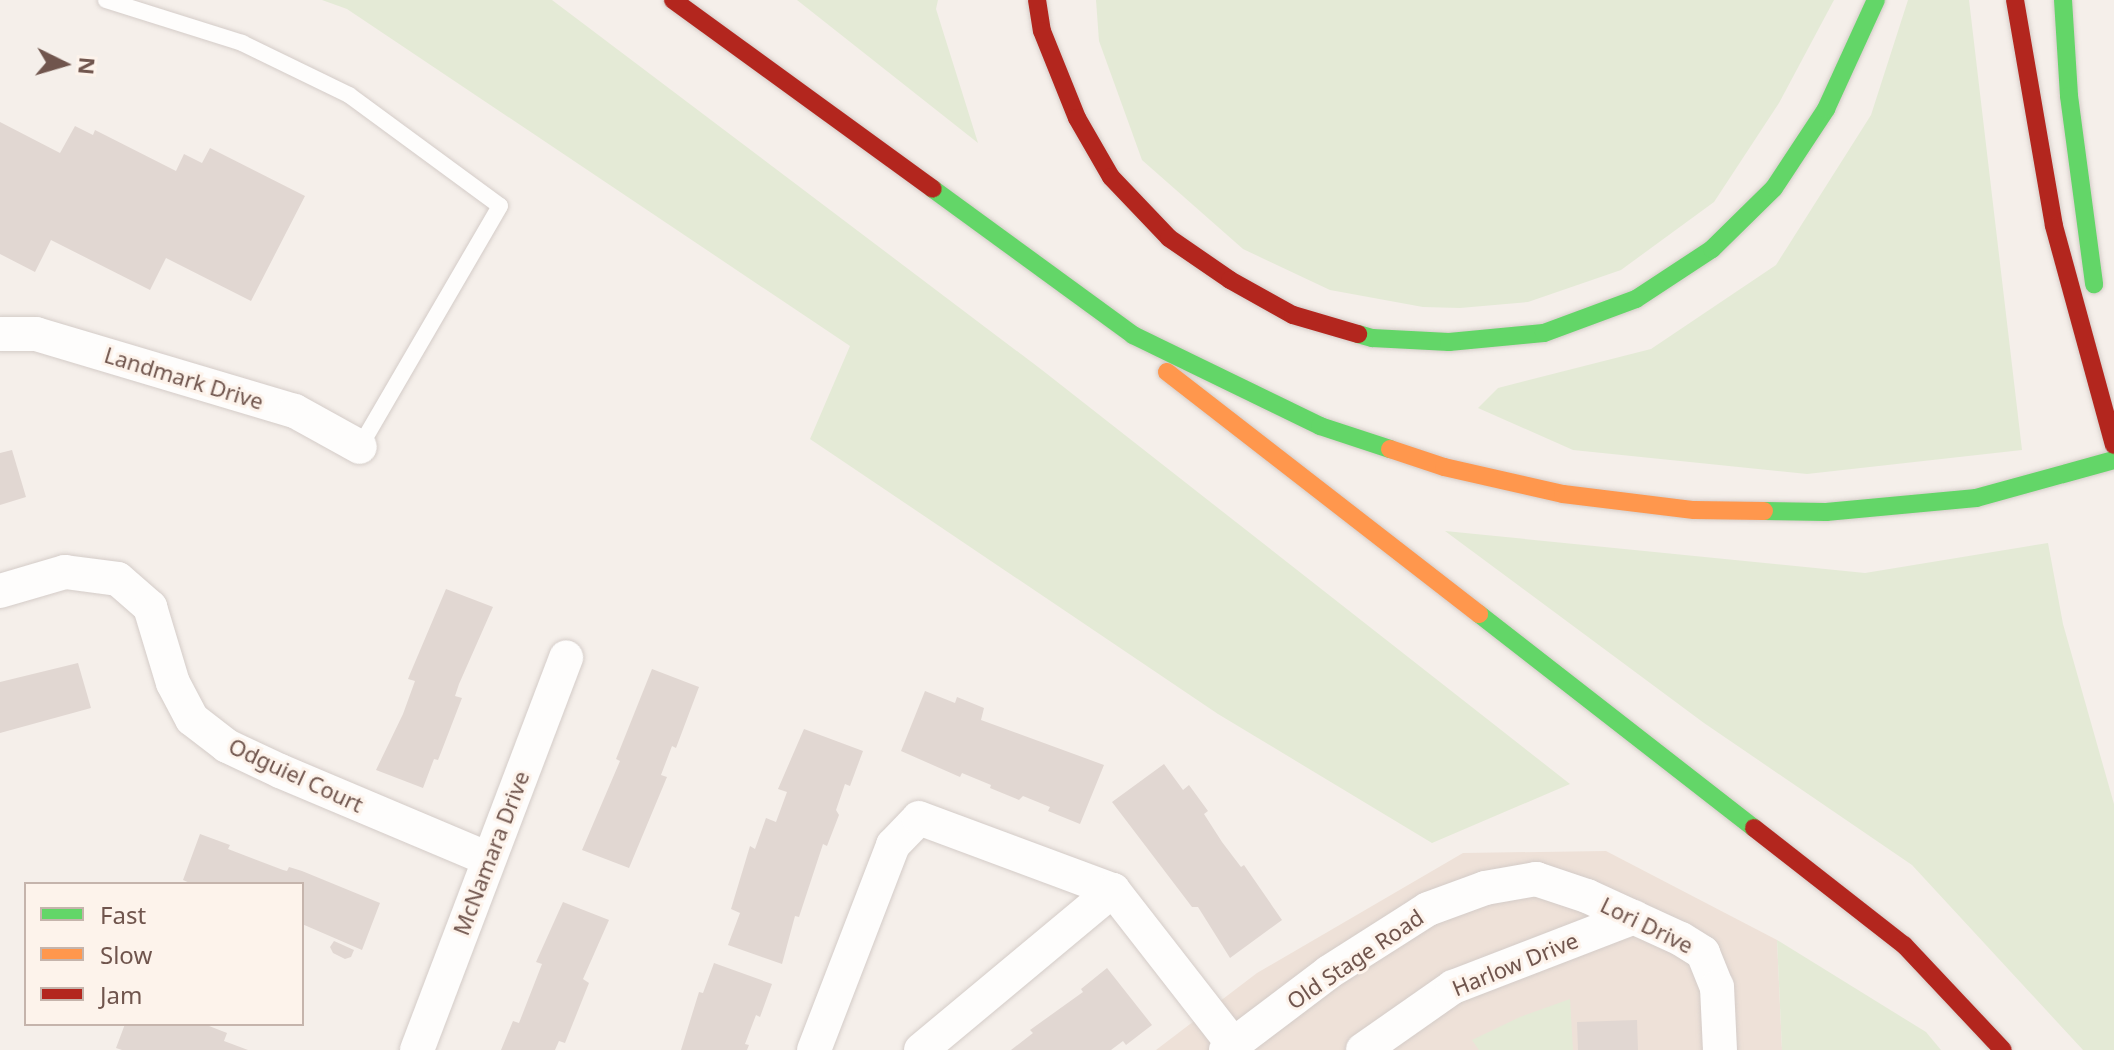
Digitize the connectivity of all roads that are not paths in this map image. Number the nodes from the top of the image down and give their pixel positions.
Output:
1 (106, 0) edge
2 (673, 0) edge
3 (1037, 0) edge
4 (1876, 0) edge
5 (2015, 0) edge
6 (2063, 0) edge
7 (973, 221) junction
8 (0, 334) edge
9 (2097, 362) junction
10 (2114, 405) edge
11 (2114, 445) edge
12 (360, 447) joint
13 (2114, 460) edge
14 (0, 591) edge
15 (566, 657) dead end
16 (488, 859) junction
17 (1113, 890) junction
18 (1587, 896) joint
19 (1634, 917) junction
20 (1230, 1047) edge
21 (417, 1050) edge
22 (814, 1050) edge
23 (921, 1050) edge
24 (1363, 1050) edge
25 (1720, 1050) edge
26 (2003, 1050) edge

1 - 12 lane
2 - 7 highway
3 - 4 highway
5 - 9 highway
6 - 9 highway
7 - 13 highway
7 - 26 highway
8 - 12 street, Landmark Drive
9 - 10 highway
9 - 11 highway
14 - 16 street, Odguiel Court
15 - 16 street, McNamara Drive
16 - 21 street, McNamara Drive
17 - 20 street
17 - 22 street
17 - 23 street
18 - 19 street, Lori Drive
18 - 20 street, Old Stage Road
19 - 24 street, Harlow Drive
19 - 25 street, Lori Drive

